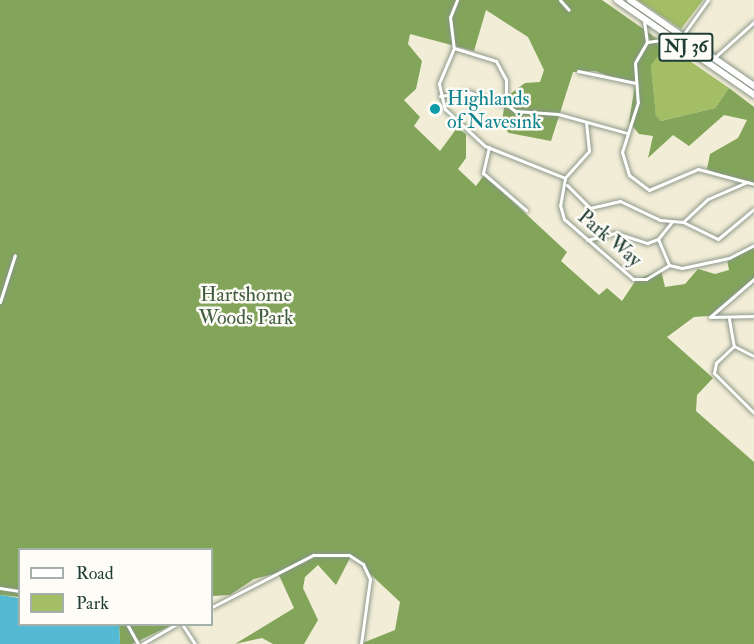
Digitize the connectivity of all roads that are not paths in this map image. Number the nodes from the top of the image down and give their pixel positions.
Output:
1 (457, 0) edge
2 (560, 0) edge
3 (617, 0) edge
4 (630, 0) edge
5 (708, 0) edge
6 (569, 10) dead end
7 (643, 17) junction
8 (754, 22) edge
9 (680, 38) junction
10 (647, 42) junction
11 (454, 48) junction
12 (714, 58) junction
13 (578, 71) dead end
14 (636, 83) junction
15 (753, 83) edge
16 (754, 94) edge
17 (440, 96) junction
18 (506, 104) junction
19 (586, 122) junction
20 (627, 133) junction
21 (489, 147) junction
22 (565, 178) junction
23 (747, 182) junction
24 (754, 184) edge
25 (567, 185) junction
26 (754, 209) edge
27 (526, 210) dead end
28 (672, 222) junction
29 (683, 222) junction
30 (658, 239) junction
31 (587, 240) junction
32 (754, 245) edge
33 (15, 255) dead end
34 (669, 265) junction
35 (754, 279) edge
36 (0, 302) edge
37 (754, 316) edge
38 (729, 319) junction
39 (734, 346) junction
40 (754, 356) edge
41 (754, 413) edge
42 (0, 588) edge
43 (18, 591) edge
44 (213, 606) edge
45 (128, 626) edge
46 (172, 626) edge
47 (183, 626) edge
48 (361, 642) edge
49 (139, 644) edge
50 (195, 644) edge

1 - 11 street
2 - 6 street
3 - 7 highway, NJ 36
4 - 9 highway, NJ 36
5 - 9 street
7 - 9 highway, NJ 36
7 - 10 street
8 - 12 street
9 - 10 street
9 - 12 highway, NJ 36
9 - 16 highway, NJ 36
10 - 14 street
11 - 17 street
11 - 18 street
12 - 15 highway, NJ 36
13 - 14 street
14 - 20 street
17 - 18 street
17 - 21 street
18 - 19 street
19 - 20 street
19 - 22 street
20 - 23 street
21 - 22 street
21 - 27 street
22 - 25 street, Park Way
23 - 24 street
23 - 29 street
25 - 28 street
25 - 31 street, Park Way
26 - 29 street
28 - 29 street
28 - 30 street
30 - 31 street
30 - 34 street
31 - 34 street, Park Way
32 - 34 street
33 - 36 street
35 - 38 street
37 - 38 street
38 - 39 street
39 - 40 street
39 - 41 street
42 - 43 street
44 - 48 street
45 - 49 street
46 - 49 street
47 - 50 street

